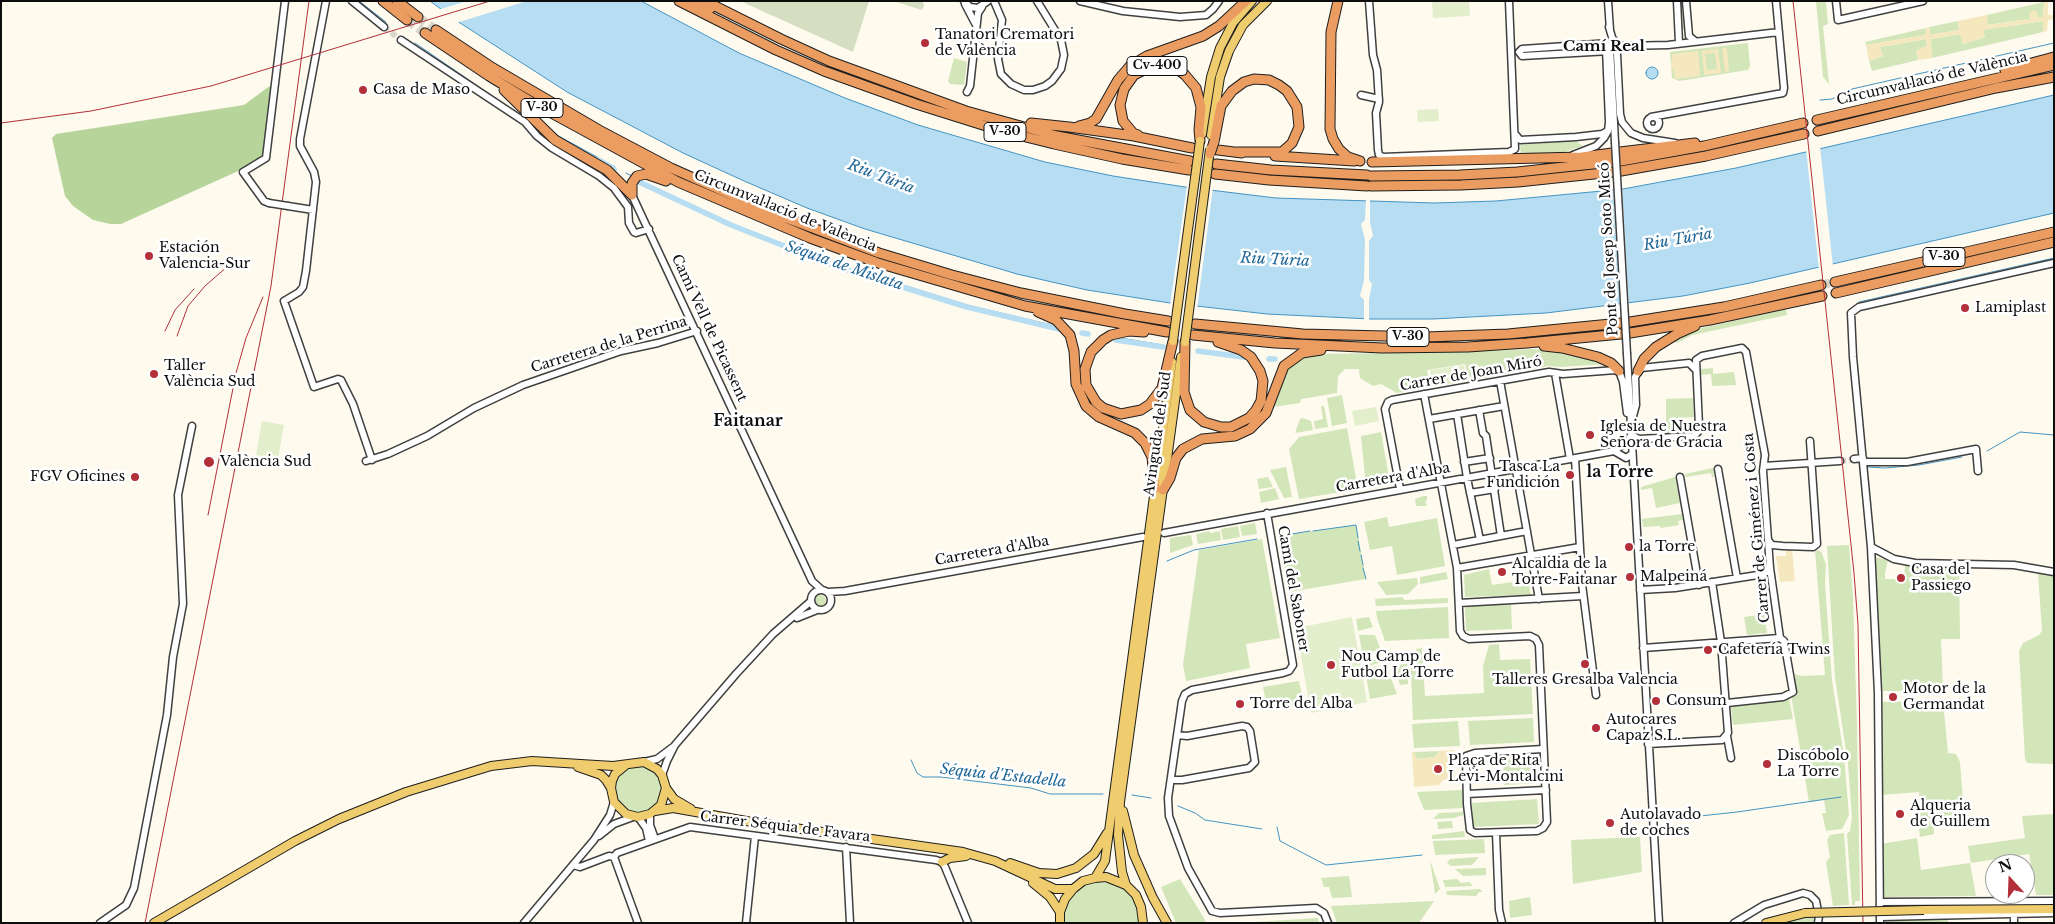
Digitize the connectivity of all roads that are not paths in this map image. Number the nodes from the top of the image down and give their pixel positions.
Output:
1 (285, 1) edge
2 (326, 1) edge
3 (352, 1) edge
4 (383, 1) edge
5 (397, 1) edge
6 (679, 1) edge
7 (695, 1) edge
8 (705, 1) edge
9 (994, 1) edge
10 (1036, 1) edge
11 (1080, 1) edge
12 (1219, 1) edge
13 (1246, 1) edge
14 (1252, 1) edge
15 (1266, 1) edge
16 (1338, 1) edge
17 (1369, 1) edge
18 (1509, 1) edge
19 (1608, 1) edge
20 (1677, 1) edge
21 (1686, 1) edge
22 (1776, 1) edge
23 (1836, 1) edge
24 (1924, 1) edge
25 (964, 2) edge
26 (985, 4) edge
27 (1000, 12) junction
28 (418, 17) tunnel mouth
29 (407, 20) tunnel mouth
30 (384, 27) tunnel mouth
31 (976, 27) junction
32 (436, 30) tunnel mouth
33 (1779, 32) junction
34 (425, 33) tunnel mouth
35 (401, 40) tunnel mouth
36 (1612, 41) junction
37 (1695, 41) junction
38 (1679, 43) junction
39 (1608, 51) junction
40 (1522, 52) junction
41 (1512, 55) junction
42 (2054, 57) edge
43 (2054, 65) edge
44 (491, 72) junction
45 (2054, 72) edge
46 (834, 74) junction
47 (2054, 77) edge
48 (1996, 88) junction
49 (1939, 91) junction
50 (968, 92) dead end
51 (1361, 95) dead end
52 (1379, 99) junction
53 (958, 107) junction
54 (1671, 112) junction
55 (1651, 117) junction
56 (1817, 120) dead end
57 (1803, 123) dead end
58 (1659, 124) junction
59 (1069, 126) junction
60 (1608, 131) junction
61 (1818, 131) dead end
62 (1804, 134) dead end
63 (1516, 135) junction
64 (1143, 138) junction
65 (1200, 141) junction
66 (1712, 143) junction
67 (1683, 144) junction
68 (1213, 147) junction
69 (1192, 148) dead end
70 (1237, 152) junction
71 (1616, 157) junction
72 (1564, 158) junction
73 (1190, 161) dead end
74 (1366, 162) junction
75 (1216, 164) dead end
76 (1189, 170) dead end
77 (1215, 174) dead end
78 (678, 182) junction
79 (632, 195) junction
80 (313, 210) junction
81 (649, 229) junction
82 (2054, 232) edge
83 (2054, 242) edge
84 (2054, 263) edge
85 (1835, 282) tunnel mouth
86 (1821, 286) tunnel mouth
87 (1836, 292) tunnel mouth
88 (1822, 296) tunnel mouth
89 (1024, 306) junction
90 (1710, 320) junction
91 (1168, 321) dead end
92 (1195, 324) dead end
93 (696, 331) junction
94 (1173, 341) joint
95 (1185, 342) joint
96 (1527, 343) junction
97 (1342, 347) junction
98 (1171, 352) junction
99 (1184, 354) junction
100 (1696, 370) junction
101 (1619, 371) junction
102 (1638, 371) junction
103 (1555, 373) junction
104 (1500, 381) junction
105 (1424, 394) junction
106 (1504, 406) junction
107 (1479, 410) junction
108 (1457, 414) junction
109 (1429, 419) junction
110 (192, 426) dead end
111 (1631, 426) junction
112 (1628, 441) junction
113 (1810, 441) dead end
114 (1614, 451) junction
115 (1632, 454) junction
116 (1623, 456) junction
117 (1490, 458) junction
118 (1572, 459) junction
119 (1854, 459) tunnel mouth
120 (1840, 460) tunnel mouth
121 (1863, 460) junction
122 (1464, 462) junction
123 (1812, 463) junction
124 (1633, 464) junction
125 (1764, 466) junction
126 (1516, 469) junction
127 (1718, 469) dead end
128 (1978, 471) dead end
129 (1492, 473) junction
130 (1680, 477) dead end
131 (1466, 478) junction
132 (1441, 482) junction
133 (1400, 489) junction
134 (1495, 489) junction
135 (1159, 490) junction
136 (1470, 494) junction
137 (1266, 513) junction
138 (1527, 531) junction
139 (1164, 533) dead end
140 (1501, 536) junction
141 (1143, 537) dead end
142 (1480, 540) junction
143 (1768, 540) junction
144 (1453, 545) junction
145 (1580, 546) junction
146 (1784, 546) junction
147 (1870, 547) junction
148 (1532, 555) junction
149 (1771, 566) junction
150 (1457, 568) junction
151 (2054, 572) edge
152 (1737, 578) junction
153 (812, 581) junction
154 (1712, 582) junction
155 (1699, 585) junction
156 (1640, 590) junction
157 (827, 593) junction
158 (812, 594) junction
159 (1583, 596) junction
160 (1539, 599) junction
161 (810, 602) junction
162 (1459, 604) junction
163 (817, 610) junction
164 (783, 625) junction
165 (1780, 638) junction
166 (1721, 642) junction
167 (1643, 648) junction
168 (1596, 695) dead end
169 (1727, 703) junction
170 (1132, 720) junction
171 (1177, 735) junction
172 (1726, 736) junction
173 (1648, 744) junction
174 (676, 745) junction
175 (1544, 750) junction
176 (1731, 758) dead end
177 (557, 762) junction
178 (644, 762) junction
179 (626, 765) junction
180 (662, 775) junction
181 (1171, 780) junction
182 (611, 788) junction
183 (666, 788) junction
184 (1546, 790) junction
185 (1467, 794) junction
186 (614, 802) junction
187 (653, 812) junction
188 (702, 813) junction
189 (636, 816) junction
190 (1110, 827) junction
191 (1496, 833) junction
192 (755, 836) junction
193 (594, 840) junction
194 (652, 840) junction
195 (846, 847) junction
196 (975, 855) junction
197 (614, 857) junction
198 (995, 861) junction
199 (942, 862) junction
200 (573, 865) junction
201 (1021, 874) junction
202 (1095, 878) junction
203 (1126, 885) junction
204 (1073, 888) junction
205 (1500, 899) junction
206 (2054, 900) edge
207 (1880, 902) junction
208 (2054, 909) edge
209 (1060, 912) junction
210 (2054, 913) edge
211 (2014, 915) junction
212 (1952, 919) edge
213 (1880, 920) edge
214 (966, 921) edge
215 (1143, 922) edge
216 (100, 923) edge
217 (154, 923) edge
218 (524, 923) edge
219 (638, 923) edge
220 (746, 923) edge
221 (850, 923) edge
222 (1060, 923) edge
223 (1167, 923) edge
224 (1328, 923) edge
225 (1502, 923) edge
226 (1506, 923) edge
227 (1658, 923) edge
228 (1734, 923) edge
229 (1766, 923) edge
230 (1818, 923) edge
231 (2014, 923) edge

1 - 80 street, bridge
2 - 80 street
3 - 30 street
4 - 29 highway
5 - 28 highway
6 - 46 highway, V-30
7 - 46 highway
8 - 53 highway, V-30
9 - 27 street
10 - 27 street
11 - 12 street
13 - 59 highway
14 - 65 main road
15 - 68 main road
16 - 74 highway
17 - 52 street
18 - 41 street
19 - 36 street
20 - 38 street
21 - 37 street
22 - 33 street
23 - 24 street
25 - 26 street
25 - 31 street
26 - 27 street
26 - 31 street
31 - 50 street
32 - 44 highway, Circumval·lació de València / V-30
33 - 37 street
33 - 54 street
34 - 44 highway, Circumval·lació de València / V-30
35 - 81 street
36 - 38 street
36 - 39 street
36 - 40 street
36 - 67 street
37 - 38 street
39 - 40 street
39 - 60 street
39 - 111 street, Pont de Josep Soto Micó, bridge
40 - 41 street
41 - 63 street
42 - 49 highway
43 - 49 highway, Circumval·lació de València
44 - 78 highway, Circumval·lació de València / V-30
44 - 79 highway
44 - 91 highway, Circumval·lació de València / V-30
45 - 48 highway
46 - 76 highway, V-30
47 - 48 highway, Circumval·lació de València
48 - 61 highway, Circumval·lació de València
49 - 56 highway, Circumval·lació de València
51 - 52 street
52 - 63 street
53 - 59 highway
53 - 73 highway, V-30
54 - 55 street
54 - 58 street
55 - 58 street
55 - 58 street
57 - 66 highway
59 - 64 highway
60 - 63 street
60 - 72 street
62 - 77 highway
64 - 65 highway, Cv-400
64 - 69 highway
65 - 94 main road, bridge
66 - 67 highway
66 - 71 highway
67 - 71 highway
68 - 70 highway
68 - 70 highway
68 - 95 main road, bridge
70 - 74 highway
71 - 72 highway
71 - 75 highway
72 - 74 highway
78 - 79 highway
78 - 89 highway, Circumval·lació de València / V-30
79 - 81 street, Camí Vell de Picassent
80 - 93 street, Carretera de la Perrina
81 - 93 street, Camí Vell de Picassent
82 - 85 highway, V-30
83 - 87 highway, V-30
84 - 121 street
86 - 92 highway, V-30
88 - 90 highway, V-30
89 - 98 highway, Circumval·lació de València / V-30
89 - 135 highway
90 - 96 highway, V-30
90 - 102 highway
93 - 153 street, Camí Vell de Picassent
94 - 98 highway
95 - 99 highway
96 - 97 highway, V-30
96 - 101 highway
97 - 99 highway, V-30
97 - 135 highway
98 - 135 main road, Avinguda del Sud
99 - 135 main road, Avinguda del Sud
100 - 102 street
100 - 112 street
100 - 125 street, Carrer de Giménez i Costa
101 - 103 street, Carrer de Joan Miró
101 - 111 street
102 - 111 street
103 - 104 street, Carrer de Joan Miró
103 - 118 street
104 - 105 street, Carrer de Joan Miró
104 - 106 street
105 - 109 street
105 - 133 street, Carrer de Joan Miró
106 - 107 street
106 - 126 street
107 - 108 street
107 - 117 street
108 - 109 street
108 - 122 street
109 - 132 street
110 - 216 street
111 - 112 street
112 - 114 street, Carretera d'Alba
112 - 115 street
112 - 116 street
113 - 123 street
114 - 116 street
114 - 118 street, Carretera d'Alba
115 - 116 street
115 - 124 street
116 - 124 street
117 - 122 street
117 - 129 street
118 - 126 street, Carretera d'Alba
118 - 145 street
119 - 121 street
120 - 123 street
121 - 128 street
121 - 147 street
122 - 131 street
123 - 125 street
123 - 146 street
124 - 156 street
125 - 143 street, Carrer de Giménez i Costa
126 - 129 street, Carretera d'Alba
126 - 138 street
127 - 152 street
129 - 131 street, Carretera d'Alba
129 - 134 street
130 - 155 street
131 - 132 street, Carretera d'Alba
131 - 136 street
132 - 133 street, Carretera d'Alba
132 - 144 street
133 - 137 street, Carretera d'Alba
134 - 136 street
134 - 140 street
135 - 170 main road, Avinguda del Sud
135 - 190 main road, Avinguda del Sud
136 - 142 street
137 - 139 street, Carretera d'Alba
137 - 171 street, Camí del Saboner
138 - 140 street
138 - 148 street
140 - 142 street
141 - 157 street, Carretera d'Alba
142 - 144 street
143 - 146 street
143 - 149 street, Carrer de Giménez i Costa
144 - 150 street
145 - 148 street
145 - 159 street
146 - 149 street
147 - 151 street
147 - 207 street
148 - 150 street
148 - 160 street
149 - 152 street
149 - 165 street, Carrer de Giménez i Costa
150 - 162 street
152 - 154 street
153 - 157 street, Camí Vell de Picassent
153 - 158 street, Camí Vell de Picassent
154 - 155 street
154 - 166 street
155 - 156 street
156 - 167 street
157 - 158 street
157 - 163 street
158 - 161 street
159 - 160 street
159 - 168 street
160 - 162 street
161 - 163 street
161 - 164 street
162 - 175 street
163 - 164 street
164 - 174 street
165 - 166 street
165 - 169 street, Carrer de Giménez i Costa
166 - 167 street
166 - 169 street
167 - 173 street
169 - 172 street
170 - 203 main road, Avinguda del Sud
170 - 223 main road
171 - 181 street
171 - 181 street
172 - 173 street
172 - 176 street
173 - 227 street
174 - 178 street
174 - 180 street
175 - 184 street
175 - 185 street
177 - 179 main road
177 - 182 main road
177 - 217 main road
178 - 179 main road
178 - 180 main road
179 - 182 main road
180 - 183 main road
181 - 224 street
182 - 186 main road
183 - 187 main road
183 - 188 main road
184 - 185 street
184 - 191 street
185 - 191 street
186 - 189 main road
186 - 193 street
187 - 188 main road
187 - 189 main road
187 - 194 street
188 - 196 main road
189 - 193 street
189 - 194 street
190 - 198 main road
190 - 202 main road, Avinguda del Sud
191 - 205 street
192 - 194 street, Carrer Séquia de Favara
192 - 195 street, Carrer Séquia de Favara
192 - 220 street
193 - 200 street
194 - 197 street, Carrer Séquia de Favara
195 - 199 street, Carrer Séquia de Favara
195 - 221 street
196 - 198 main road
196 - 199 main road
197 - 200 street, Carrer Séquia de Favara
197 - 219 street
198 - 201 main road
199 - 214 street
200 - 218 street
201 - 204 main road
201 - 209 main road
202 - 203 main road
202 - 204 main road
203 - 215 main road
204 - 209 main road
205 - 225 street
205 - 226 street
206 - 207 street
207 - 213 street
208 - 229 main road, bridge
209 - 222 main road
210 - 211 street
211 - 212 street
211 - 231 street
212 - 213 street
228 - 230 street

